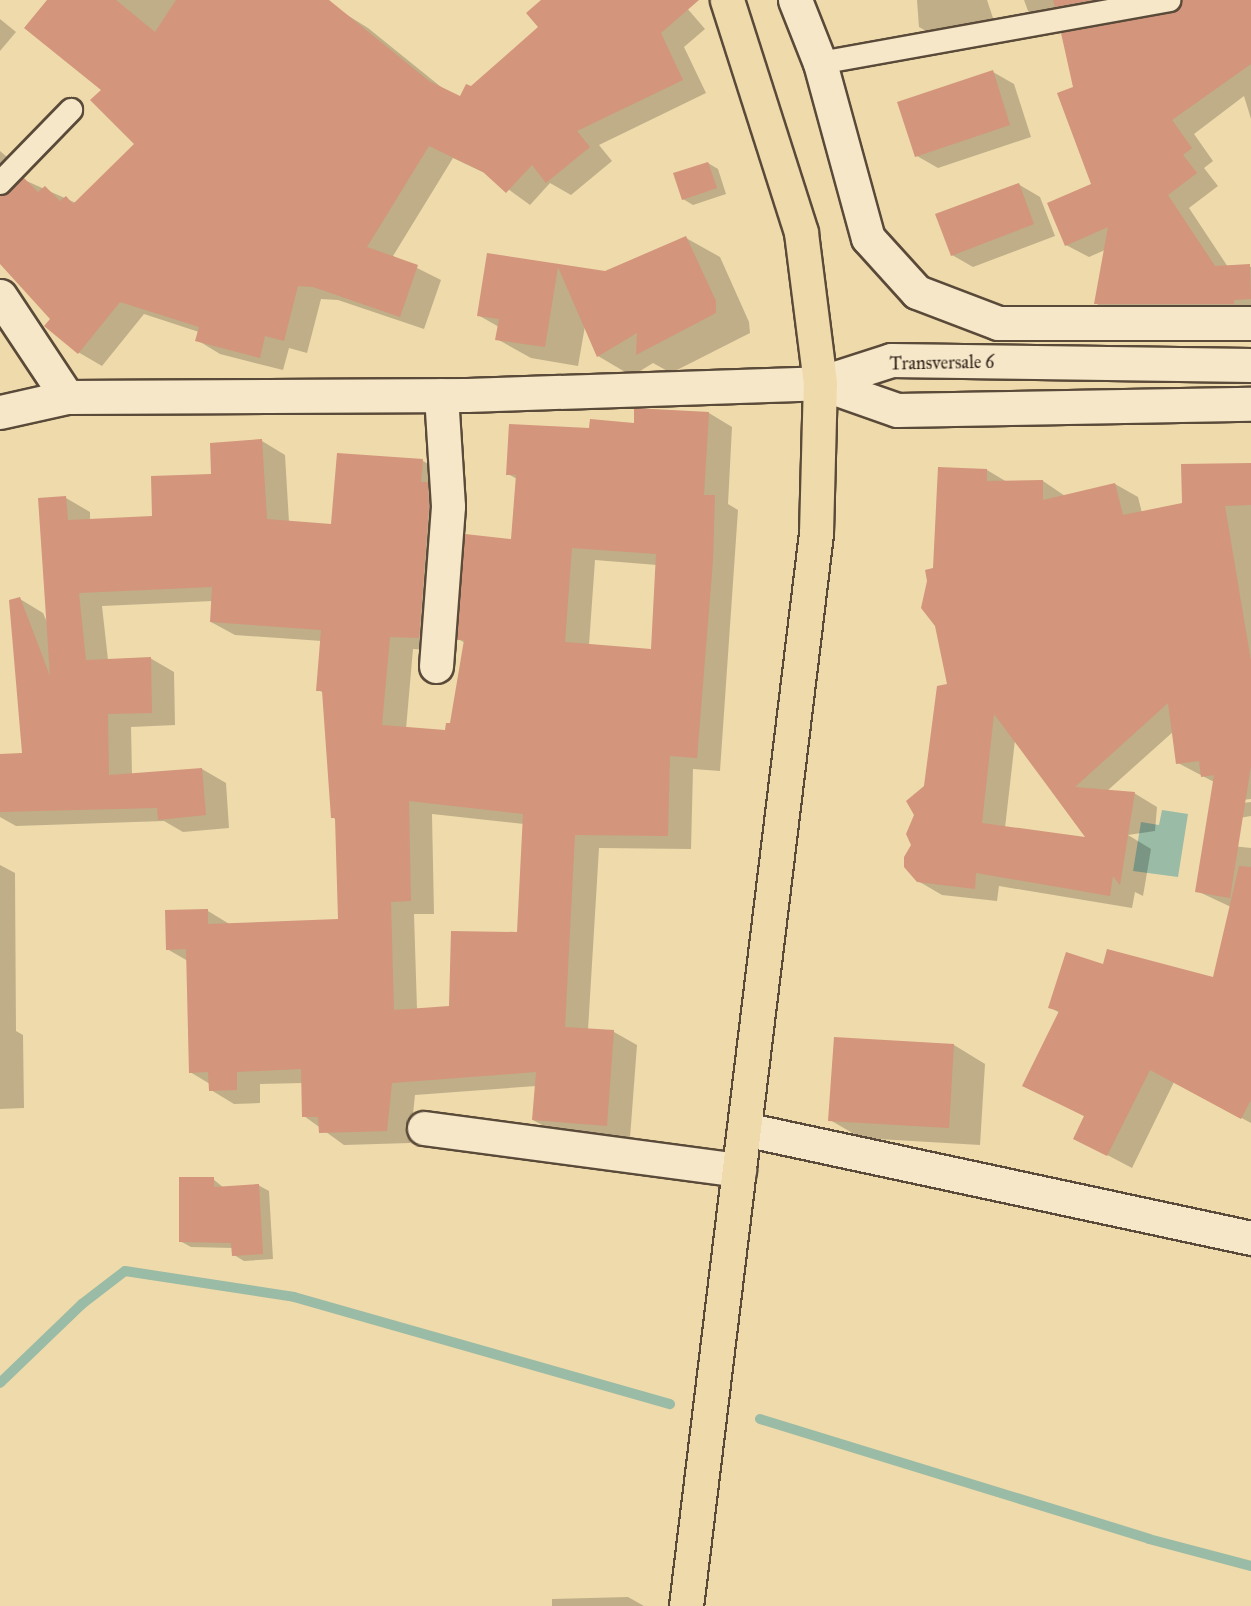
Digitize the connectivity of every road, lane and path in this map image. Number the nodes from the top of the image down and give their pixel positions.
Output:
1 (727, 0) edge
2 (795, 0) edge
3 (1169, 0) edge
4 (820, 63) junction
5 (71, 110) dead end
6 (0, 183) edge
7 (0, 296) edge
8 (1251, 323) edge
9 (1251, 364) edge
10 (820, 383) junction
11 (441, 395) junction
12 (67, 397) junction
13 (1251, 404) edge
14 (0, 412) edge
15 (436, 666) dead end
16 (424, 1128) dead end
17 (744, 1129) junction
18 (739, 1170) junction
19 (1251, 1238) edge
20 (686, 1606) edge

1 - 10 main road
2 - 4 street
3 - 4 lane
4 - 8 street
5 - 6 lane
7 - 12 street
9 - 10 street, Transversale 6
10 - 11 street
10 - 13 street
10 - 17 main road
11 - 12 street
11 - 15 street
12 - 14 street
16 - 18 street
17 - 18 main road
17 - 19 street
18 - 20 main road

